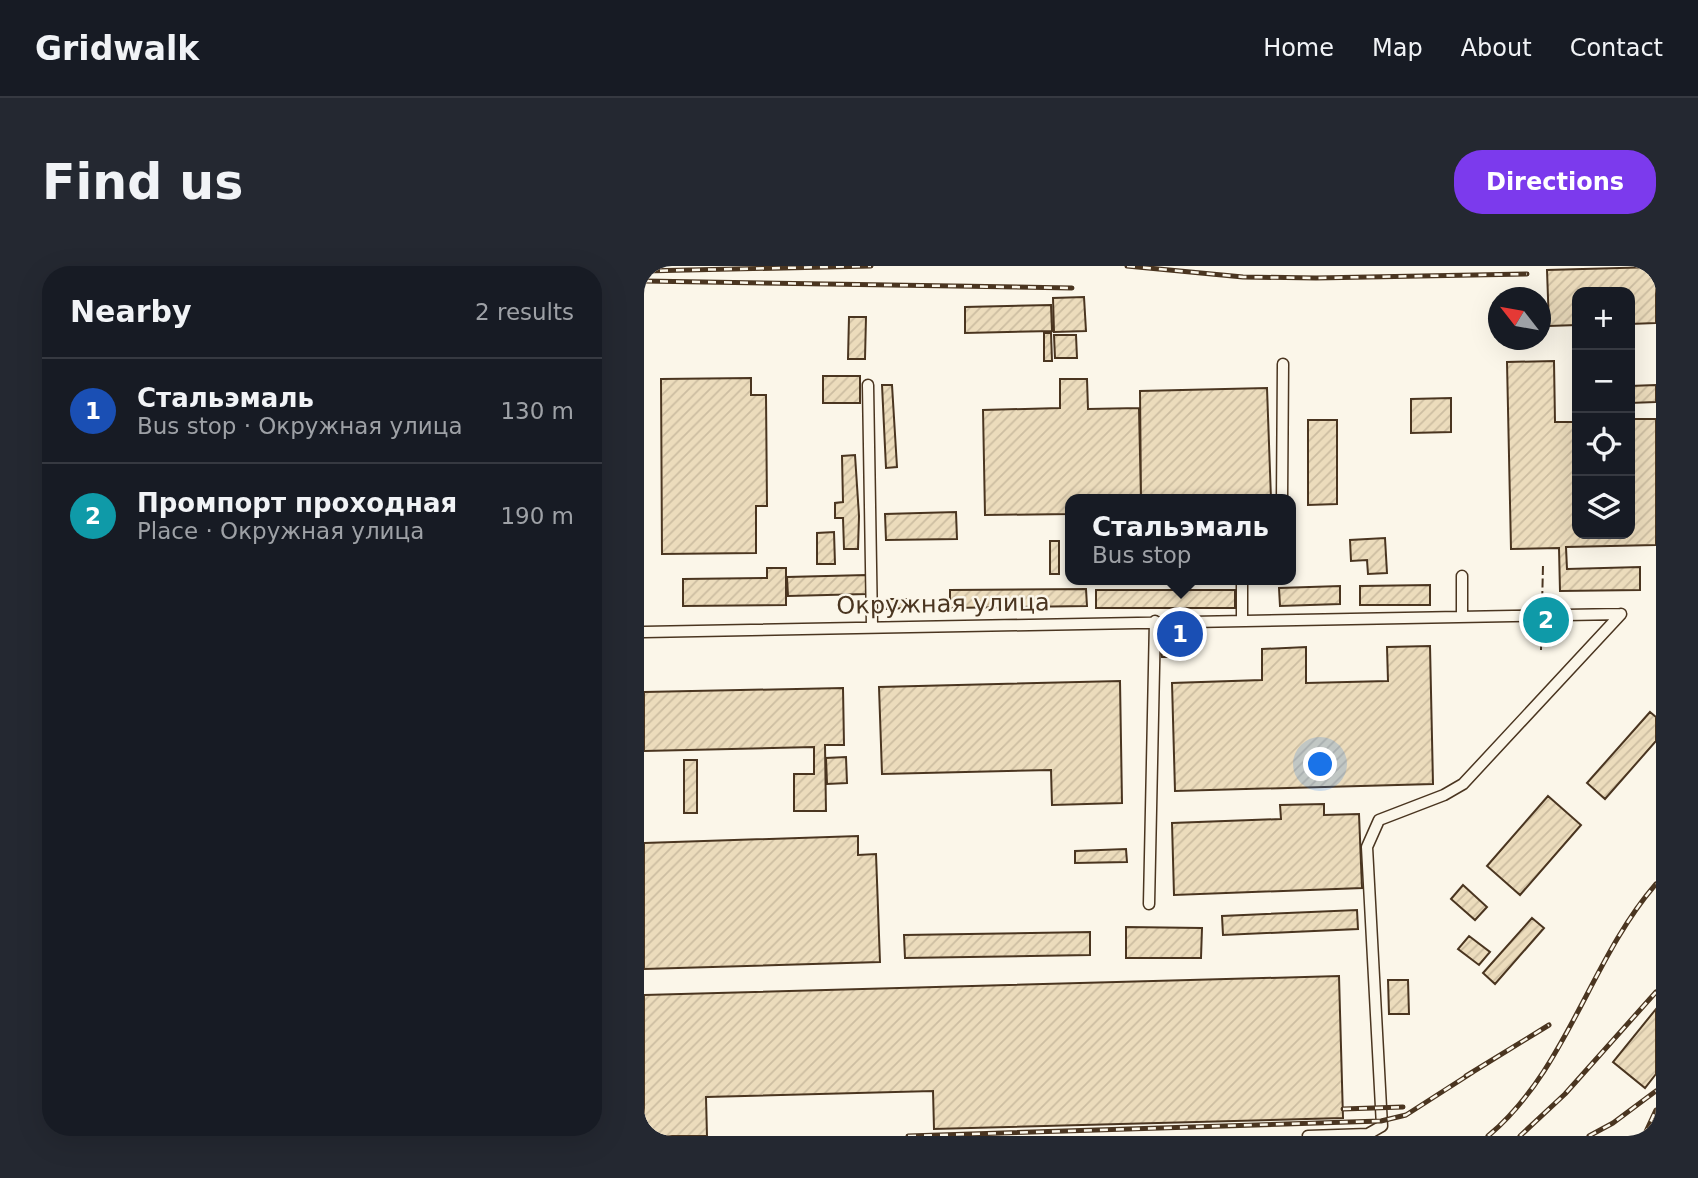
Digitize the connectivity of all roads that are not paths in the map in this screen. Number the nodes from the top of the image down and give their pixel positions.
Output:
1 (1283, 364) dead end
2 (867, 385) dead end
3 (1282, 494) edge
4 (1462, 576) dead end
5 (1242, 585) edge
6 (1462, 616) junction
7 (1242, 619) junction
8 (1155, 621) junction
9 (872, 626) junction
10 (644, 632) edge
11 (1149, 904) dead end
12 (1308, 1136) edge

1 - 3 street
2 - 9 street
4 - 6 street
5 - 7 street
6 - 7 street, Окружная улица
6 - 12 street, Окружная улица
7 - 8 street, Окружная улица
8 - 9 street, Окружная улица
8 - 11 street
9 - 10 street, Окружная улица

